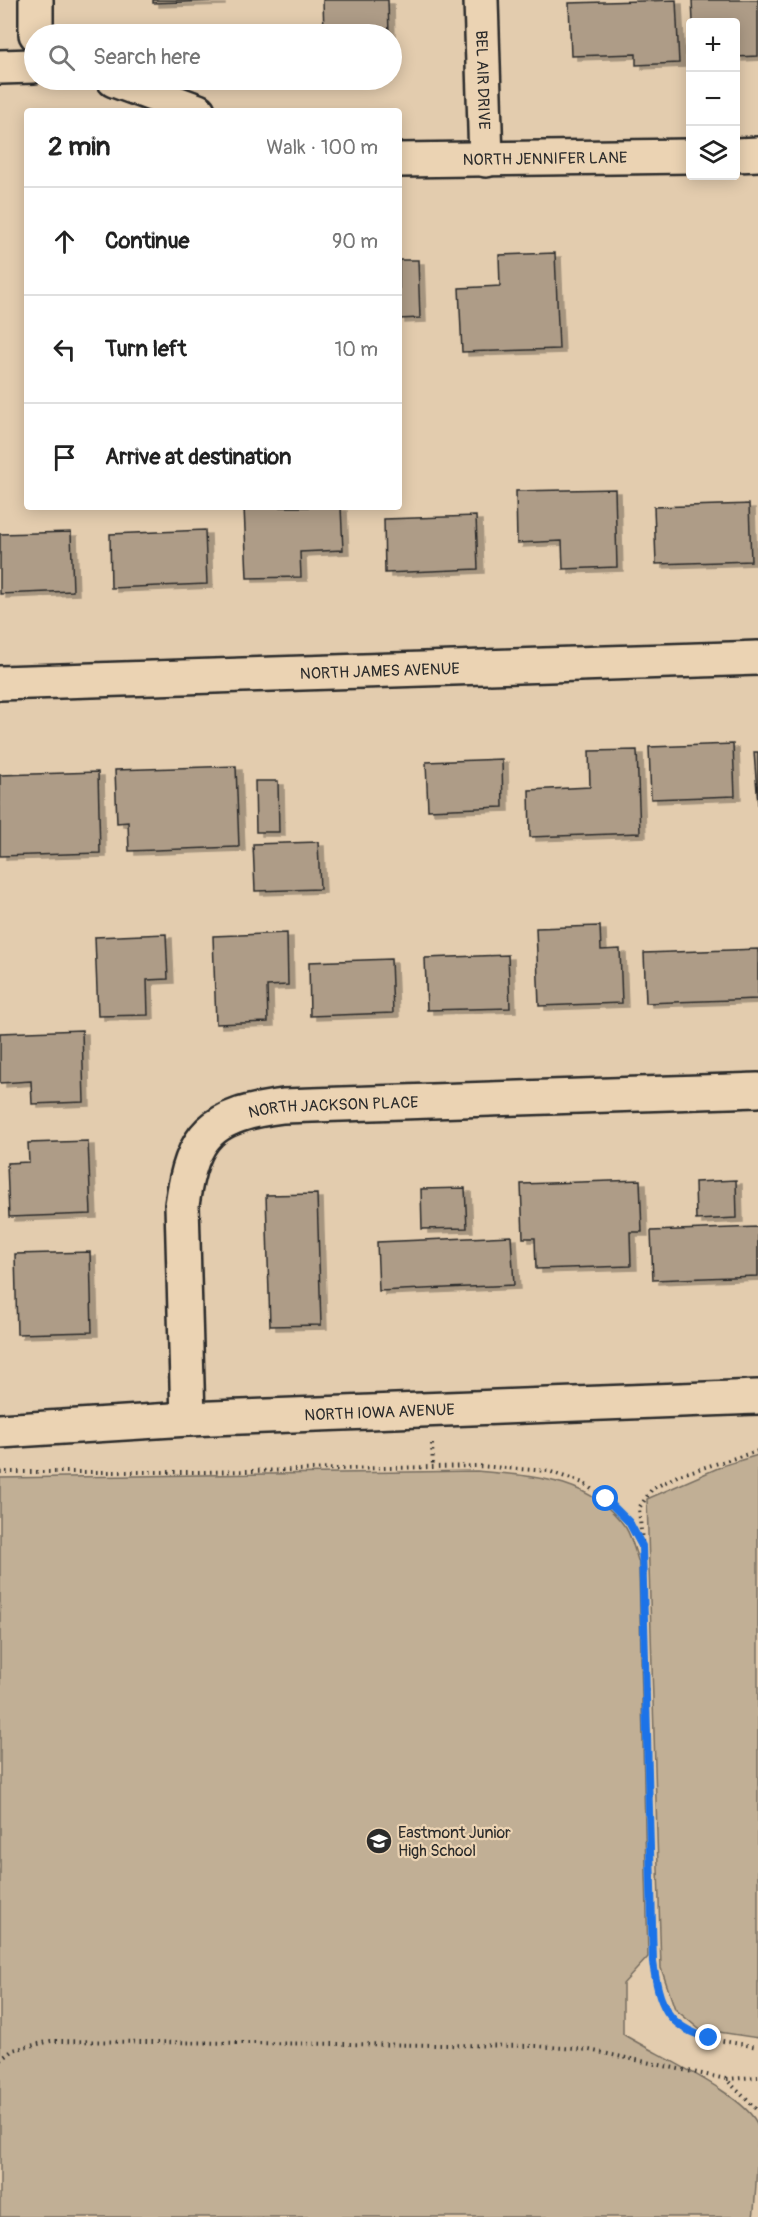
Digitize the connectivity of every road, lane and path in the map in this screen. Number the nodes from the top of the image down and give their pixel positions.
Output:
1 (36, 0) edge
2 (481, 0) edge
3 (36, 24) edge
4 (24, 66) edge
5 (0, 67) edge
6 (141, 90) edge
7 (190, 108) edge
8 (758, 154) edge
9 (740, 155) edge
10 (686, 156) edge
11 (402, 160) edge
12 (486, 160) junction
13 (758, 658) edge
14 (0, 683) edge
15 (758, 1090) edge
16 (758, 1397) edge
17 (188, 1419) junction
18 (0, 1431) edge
19 (758, 1451) edge
20 (0, 1472) edge
21 (642, 1546) junction
22 (758, 2047) edge
23 (0, 2060) edge
24 (758, 2077) edge
25 (726, 2079) junction
26 (758, 2111) edge

1 - 3 street
2 - 12 street, BEL AIR DRIVE
4 - 5 street
6 - 7 street
8 - 9 street
10 - 12 street, NORTH JENNIFER LANE
11 - 12 street, NORTH JENNIFER LANE
13 - 14 street, NORTH JAMES AVENUE
15 - 17 street, NORTH JACKSON PLACE
16 - 17 street, NORTH IOWA AVENUE
17 - 18 street, NORTH IOWA AVENUE
19 - 21 path
20 - 21 path
21 - 22 path
23 - 25 path
24 - 25 path
25 - 26 path

